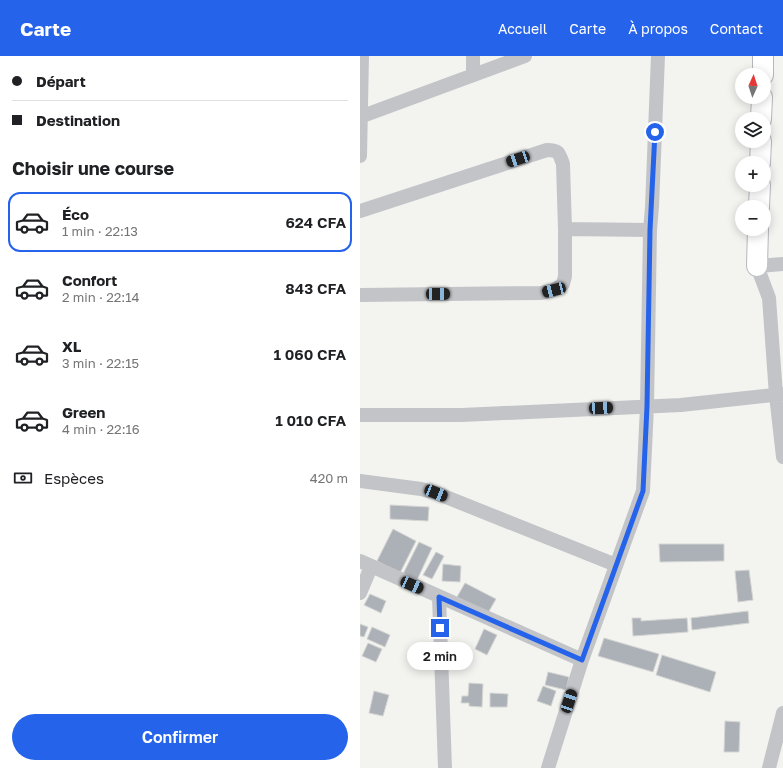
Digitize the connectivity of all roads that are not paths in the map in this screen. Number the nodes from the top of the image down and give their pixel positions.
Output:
1 (362, 56) edge
2 (473, 56) edge
3 (525, 56) edge
4 (658, 56) edge
5 (763, 56) edge
6 (763, 68) edge
7 (474, 75) junction
8 (361, 116) edge
9 (360, 156) edge
10 (360, 211) edge
11 (565, 229) junction
12 (650, 230) junction
13 (758, 236) edge
14 (783, 264) edge
15 (757, 266) junction
16 (360, 295) edge
17 (779, 395) edge
18 (647, 406) junction
19 (360, 415) edge
20 (783, 458) edge
21 (360, 481) edge
22 (366, 564) edge
23 (616, 564) junction
24 (360, 593) edge
25 (439, 597) junction
26 (582, 660) junction
27 (783, 713) edge
28 (445, 768) edge
29 (548, 768) edge
30 (769, 768) edge

1 - 8 street
2 - 7 street
3 - 7 street
4 - 12 street
5 - 6 street
7 - 8 street
8 - 9 street
10 - 11 street
11 - 12 street
11 - 16 street
12 - 18 street
13 - 15 street
14 - 15 street
15 - 17 street
17 - 18 street
17 - 20 street
18 - 19 street
18 - 23 street
21 - 23 street
22 - 24 street
22 - 25 street
23 - 26 street
25 - 26 street
25 - 28 street
26 - 29 street
27 - 30 street

